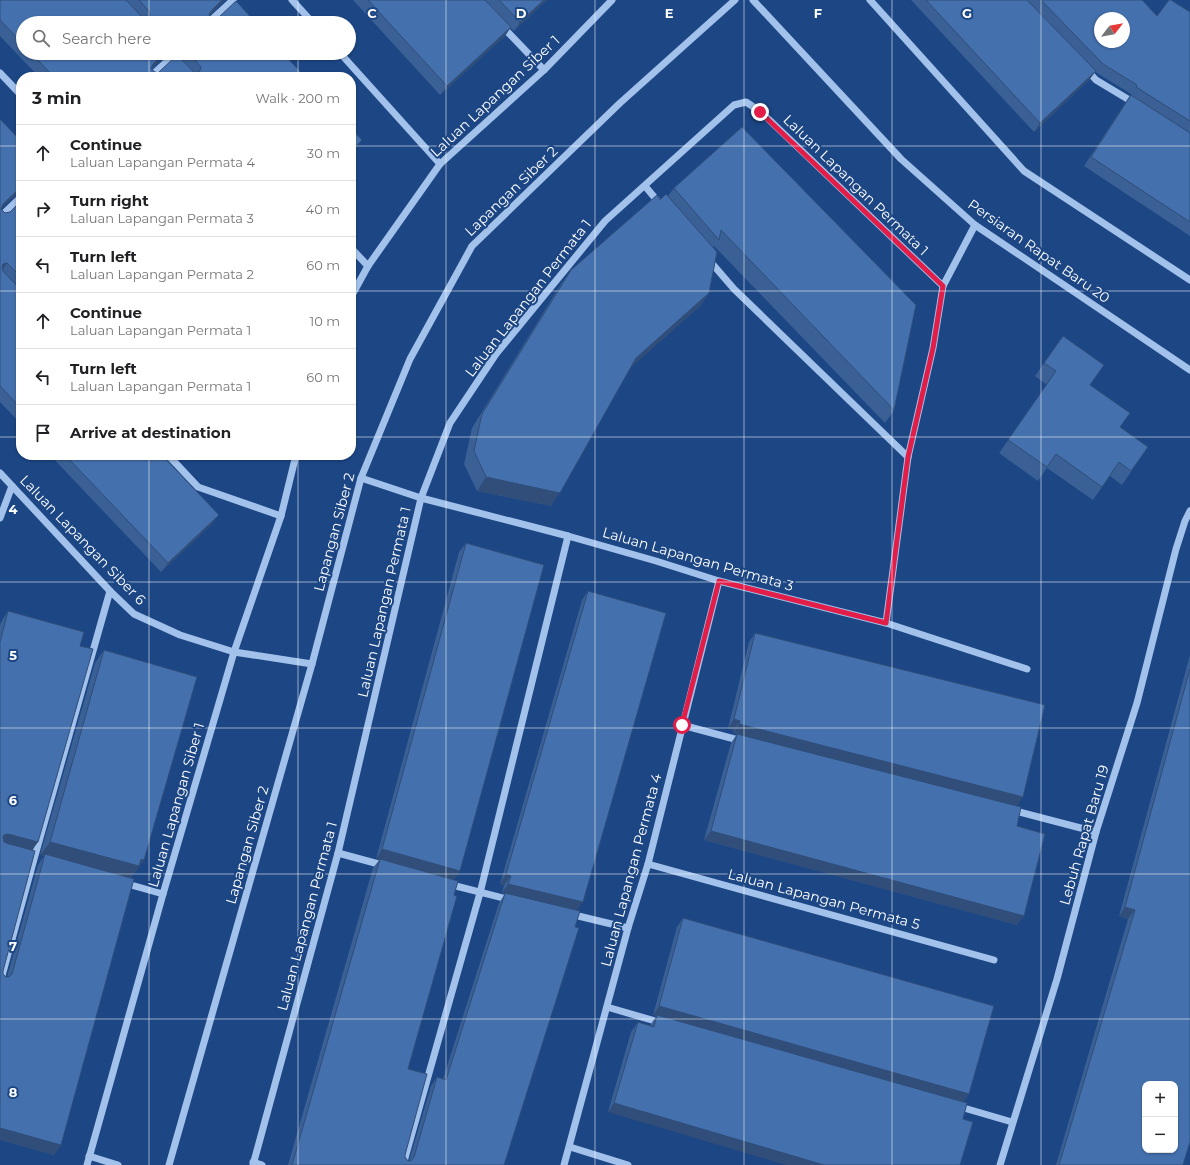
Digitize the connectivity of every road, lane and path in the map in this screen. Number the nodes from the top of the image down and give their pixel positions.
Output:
1 (233, 0) edge
2 (292, 0) edge
3 (612, 0) edge
4 (735, 0) edge
5 (753, 0) edge
6 (870, 0) edge
7 (216, 16) edge
8 (307, 16) edge
9 (498, 22) edge
10 (169, 60) edge
11 (346, 60) edge
12 (1080, 63) edge
13 (544, 70) junction
14 (155, 72) edge
15 (0, 73) edge
16 (16, 90) edge
17 (1142, 108) edge
18 (440, 164) junction
19 (645, 186) junction
20 (16, 203) edge
21 (665, 209) edge
22 (0, 217) edge
23 (975, 226) junction
24 (356, 253) edge
25 (704, 255) edge
26 (368, 266) junction
27 (1190, 280) edge
28 (943, 286) junction
29 (356, 288) edge
30 (1190, 370) edge
31 (908, 457) junction
32 (173, 460) edge
33 (295, 460) edge
34 (0, 473) edge
35 (361, 478) junction
36 (12, 486) junction
37 (421, 498) junction
38 (1190, 511) edge
39 (281, 516) junction
40 (0, 518) edge
41 (568, 536) junction
42 (719, 581) junction
43 (110, 591) junction
44 (886, 623) junction
45 (234, 652) junction
46 (312, 664) junction
47 (1027, 669) dead end
48 (682, 725) junction
49 (751, 743) edge
50 (1004, 808) edge
51 (1096, 832) junction
52 (338, 853) junction
53 (30, 858) junction
54 (42, 861) edge
55 (648, 864) junction
56 (390, 868) edge
57 (118, 882) edge
58 (443, 882) edge
59 (480, 893) junction
60 (163, 894) junction
61 (519, 902) edge
62 (566, 913) edge
63 (628, 928) junction
64 (994, 960) dead end
65 (0, 983) edge
66 (606, 1008) junction
67 (668, 1025) edge
68 (951, 1104) edge
69 (1012, 1122) junction
70 (570, 1147) junction
71 (89, 1156) junction
72 (253, 1164) edge
73 (87, 1165) edge
74 (118, 1165) edge
75 (169, 1165) edge
76 (262, 1165) edge
77 (402, 1165) edge
78 (564, 1165) edge
79 (628, 1165) edge
80 (1000, 1165) edge

1 - 7 street
2 - 8 street
3 - 13 street, Laluan Lapangan Siber 1
4 - 35 street, Lapangan Siber 2
5 - 23 street, Persiaran Rapat Baru 20
6 - 27 street
9 - 13 street
10 - 14 street
11 - 18 street
12 - 17 street
13 - 18 street, Laluan Lapangan Siber 1
15 - 16 street
18 - 26 street, Laluan Lapangan Siber 1
19 - 21 street
19 - 28 street, Laluan Lapangan Permata 1
19 - 37 street, Laluan Lapangan Permata 1
20 - 22 street
23 - 28 street
23 - 30 street, Persiaran Rapat Baru 20
24 - 26 street
25 - 31 street
26 - 29 street, Laluan Lapangan Siber 1
28 - 31 street
31 - 44 street
32 - 39 street
33 - 39 street, Laluan Lapangan Siber 1
34 - 36 street, Laluan Lapangan Siber 6
35 - 37 street, Laluan Lapangan Permata 3
35 - 46 street, Lapangan Siber 2
36 - 40 street
36 - 43 street, Laluan Lapangan Siber 6
37 - 41 street, Laluan Lapangan Permata 3
37 - 52 street, Laluan Lapangan Permata 1
38 - 51 street, Lebuh Rapat Baru 19
39 - 45 street, Laluan Lapangan Siber 1
41 - 42 street, Laluan Lapangan Permata 3
41 - 59 street
42 - 44 street, Laluan Lapangan Permata 3
42 - 48 street, Laluan Lapangan Permata 4
43 - 45 street, Laluan Lapangan Siber 6
43 - 53 street
44 - 47 street, Laluan Lapangan Permata 3
45 - 46 street, Laluan Lapangan Siber 6
45 - 60 street, Laluan Lapangan Siber 1
46 - 75 street, Lapangan Siber 2
48 - 49 street
48 - 55 street, Laluan Lapangan Permata 4
50 - 51 street
51 - 69 street, Lebuh Rapat Baru 19
52 - 56 street
52 - 72 street, Laluan Lapangan Permata 1
53 - 54 street
53 - 65 street
55 - 63 street, Laluan Lapangan Permata 4
55 - 64 street, Laluan Lapangan Permata 5
57 - 60 street
58 - 59 street
59 - 61 street
59 - 77 street
60 - 71 street, Laluan Lapangan Siber 1
62 - 63 street
63 - 66 street, Laluan Lapangan Permata 4
66 - 67 street
66 - 70 street, Laluan Lapangan Permata 4
68 - 69 street
69 - 80 street, Lebuh Rapat Baru 19
70 - 78 street, Laluan Lapangan Permata 4
70 - 79 street
71 - 73 street, Laluan Lapangan Siber 1
71 - 74 street
72 - 76 street

